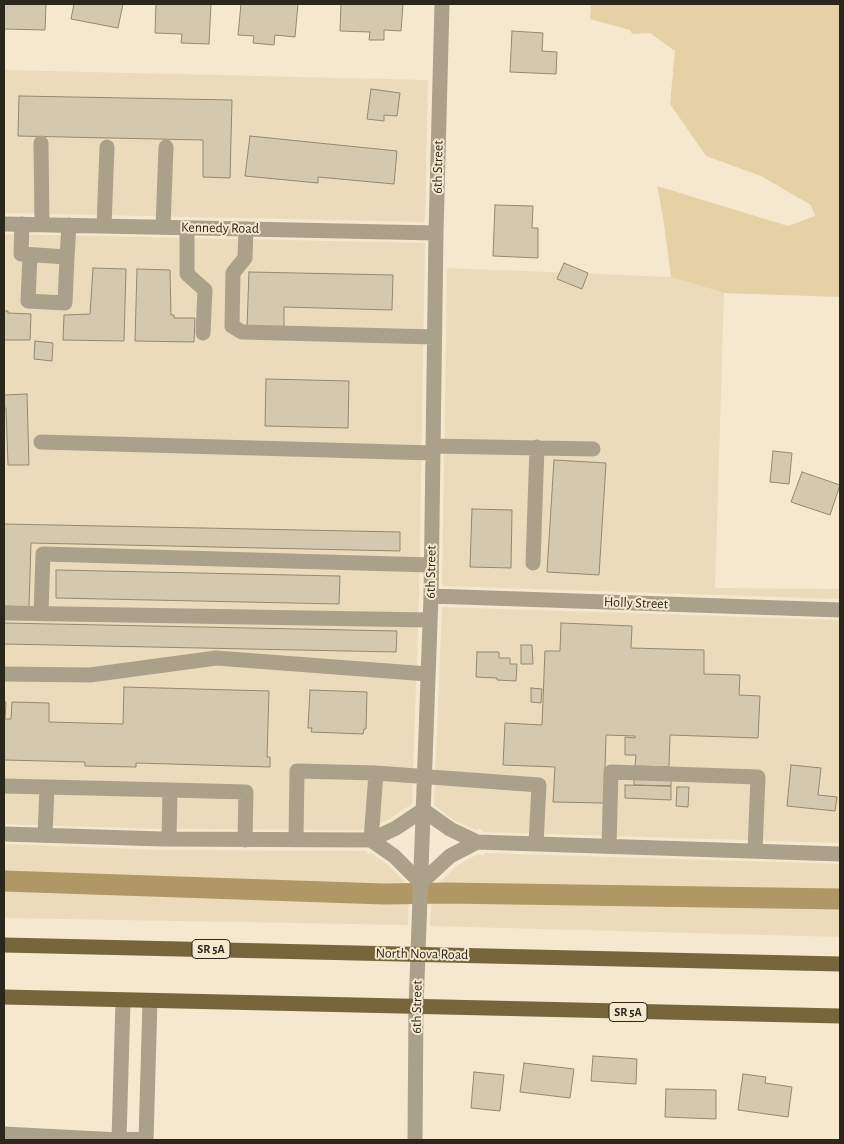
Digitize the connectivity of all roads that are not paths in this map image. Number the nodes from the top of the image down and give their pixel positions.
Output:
1 (442, 4) edge
2 (41, 143) dead end
3 (107, 147) dead end
4 (166, 147) dead end
5 (4, 224) edge
6 (22, 224) junction
7 (42, 225) junction
8 (69, 225) junction
9 (104, 226) junction
10 (163, 227) junction
11 (187, 228) junction
12 (246, 229) junction
13 (436, 233) junction
14 (30, 255) junction
15 (67, 257) junction
16 (203, 333) dead end
17 (434, 337) junction
18 (41, 442) dead end
19 (537, 447) junction
20 (433, 449) junction
21 (593, 449) dead end
22 (533, 563) dead end
23 (431, 565) junction
24 (431, 596) junction
25 (840, 610) edge
26 (4, 613) edge
27 (41, 613) junction
28 (430, 620) junction
29 (4, 674) edge
30 (428, 674) junction
31 (376, 773) junction
32 (424, 776) junction
33 (4, 786) edge
34 (47, 787) junction
35 (170, 790) junction
36 (423, 810) junction
37 (4, 834) edge
38 (45, 835) junction
39 (169, 839) junction
40 (245, 840) junction
41 (296, 840) junction
42 (371, 840) junction
43 (477, 842) junction
44 (536, 844) junction
45 (609, 846) junction
46 (755, 851) junction
47 (840, 854) edge
48 (421, 883) junction
49 (4, 945) edge
50 (418, 954) junction
51 (840, 964) edge
52 (4, 997) edge
53 (123, 1000) junction
54 (150, 1001) junction
55 (416, 1007) junction
56 (840, 1016) edge
57 (4, 1134) edge
58 (119, 1140) edge
59 (146, 1140) edge
60 (415, 1140) edge

1 - 13 street, 6th Street
2 - 7 street
3 - 9 street
4 - 10 street
5 - 6 street, Kennedy Road
6 - 7 street, Kennedy Road
6 - 14 street
7 - 8 street, Kennedy Road
8 - 9 street, Kennedy Road
8 - 15 street
9 - 10 street, Kennedy Road
10 - 11 street, Kennedy Road
11 - 12 street, Kennedy Road
11 - 16 street
12 - 13 street, Kennedy Road
12 - 17 street
13 - 17 street, 6th Street
14 - 15 street
14 - 15 street
17 - 20 street, 6th Street
18 - 20 street
19 - 20 street
19 - 21 street
19 - 22 street
20 - 23 street, 6th Street
23 - 24 street, 6th Street
23 - 27 street
24 - 25 street, Holly Street
24 - 28 street, 6th Street
26 - 27 street
27 - 28 street
28 - 30 street, 6th Street
29 - 30 street
30 - 32 street, 6th Street
31 - 32 street
31 - 41 street
31 - 42 street
32 - 36 street, 6th Street
32 - 44 street
33 - 34 street
34 - 35 street
34 - 38 street
35 - 39 street
35 - 40 street
36 - 42 street
36 - 43 street
36 - 48 street, 6th Street
37 - 38 street
38 - 39 street
39 - 40 street
40 - 41 street
41 - 42 street
42 - 48 street
43 - 44 street
43 - 48 street
44 - 45 street
45 - 46 street
45 - 46 street
46 - 47 street
48 - 50 street, 6th Street
49 - 50 main road, North Nova Road / SR 5A
50 - 51 main road, North Nova Road / SR 5A
50 - 55 street, 6th Street
52 - 53 main road, SR 5A
53 - 54 main road, SR 5A
53 - 58 street
54 - 55 main road, SR 5A
54 - 59 street
55 - 56 main road, SR 5A
55 - 60 street, 6th Street
57 - 58 street
58 - 59 street

